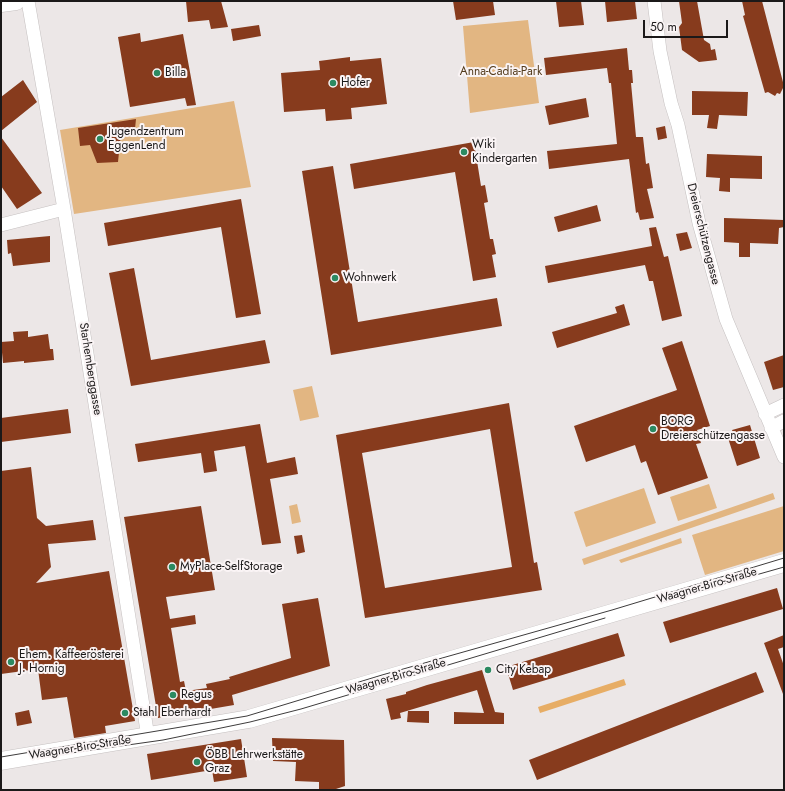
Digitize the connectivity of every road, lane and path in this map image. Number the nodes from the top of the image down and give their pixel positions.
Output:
1 (16, 1) edge
2 (28, 1) edge
3 (654, 1) edge
4 (1, 3) edge
5 (64, 209) junction
6 (1, 225) edge
7 (784, 405) edge
8 (765, 414) junction
9 (784, 421) edge
10 (772, 428) junction
11 (784, 457) edge
12 (784, 563) edge
13 (148, 737) junction
14 (1, 760) edge

1 - 4 street
2 - 5 street, Starhemberggasse
3 - 8 street, Dreierschützengasse
5 - 6 street
5 - 13 street, Starhemberggasse
7 - 8 street
8 - 10 street, Dreierschützengasse
9 - 10 street
10 - 11 street, Dreierschützengasse
12 - 13 street, Waagner-Biro-Straße
13 - 14 street, Waagner-Biro-Straße

